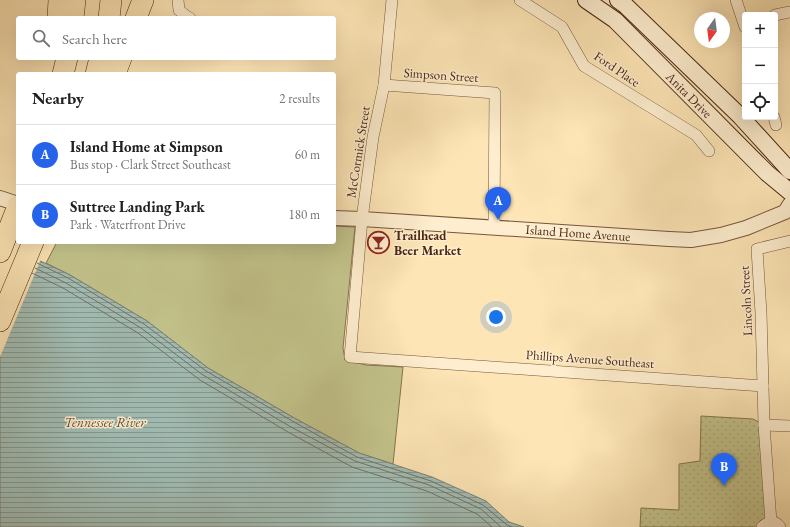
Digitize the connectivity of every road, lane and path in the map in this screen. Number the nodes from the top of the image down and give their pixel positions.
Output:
1 (143, 0) edge
2 (178, 0) edge
3 (392, 0) edge
4 (520, 0) edge
5 (586, 0) edge
6 (618, 0) edge
7 (736, 0) edge
8 (790, 12) edge
9 (778, 14) edge
10 (137, 16) edge
11 (186, 16) edge
12 (742, 18) edge
13 (53, 60) edge
14 (66, 60) edge
15 (100, 60) edge
16 (120, 60) edge
17 (50, 72) edge
18 (64, 72) edge
19 (96, 72) edge
20 (116, 72) edge
21 (384, 85) junction
22 (709, 151) dead end
23 (790, 171) edge
24 (790, 192) edge
25 (0, 198) edge
26 (16, 204) edge
27 (790, 204) edge
28 (16, 210) edge
29 (336, 218) edge
30 (362, 219) junction
31 (494, 227) junction
32 (790, 241) edge
33 (32, 244) edge
34 (37, 244) edge
35 (0, 252) edge
36 (23, 267) junction
37 (0, 322) edge
38 (350, 357) joint
39 (763, 386) junction
40 (764, 425) junction
41 (790, 426) edge
42 (771, 525) edge

1 - 10 highway
2 - 11 street
3 - 21 street, McCormick Street
4 - 22 street, Ford Place
5 - 24 main road, Anita Drive
6 - 23 main road, Anita Drive
7 - 12 street
8 - 9 street
13 - 17 highway
14 - 18 highway
15 - 19 highway
16 - 20 highway
21 - 30 street, McCormick Street
21 - 31 street, Simpson Street
25 - 26 street
27 - 31 street, Island Home Avenue
28 - 35 highway
29 - 30 street, Island Home Avenue
30 - 31 street, Island Home Avenue
30 - 38 street, McCormick Street
32 - 39 street, Lincoln Street
33 - 36 highway
34 - 36 highway
36 - 37 highway
38 - 39 street, Phillips Avenue Southeast
39 - 40 street
40 - 41 street
40 - 42 street

